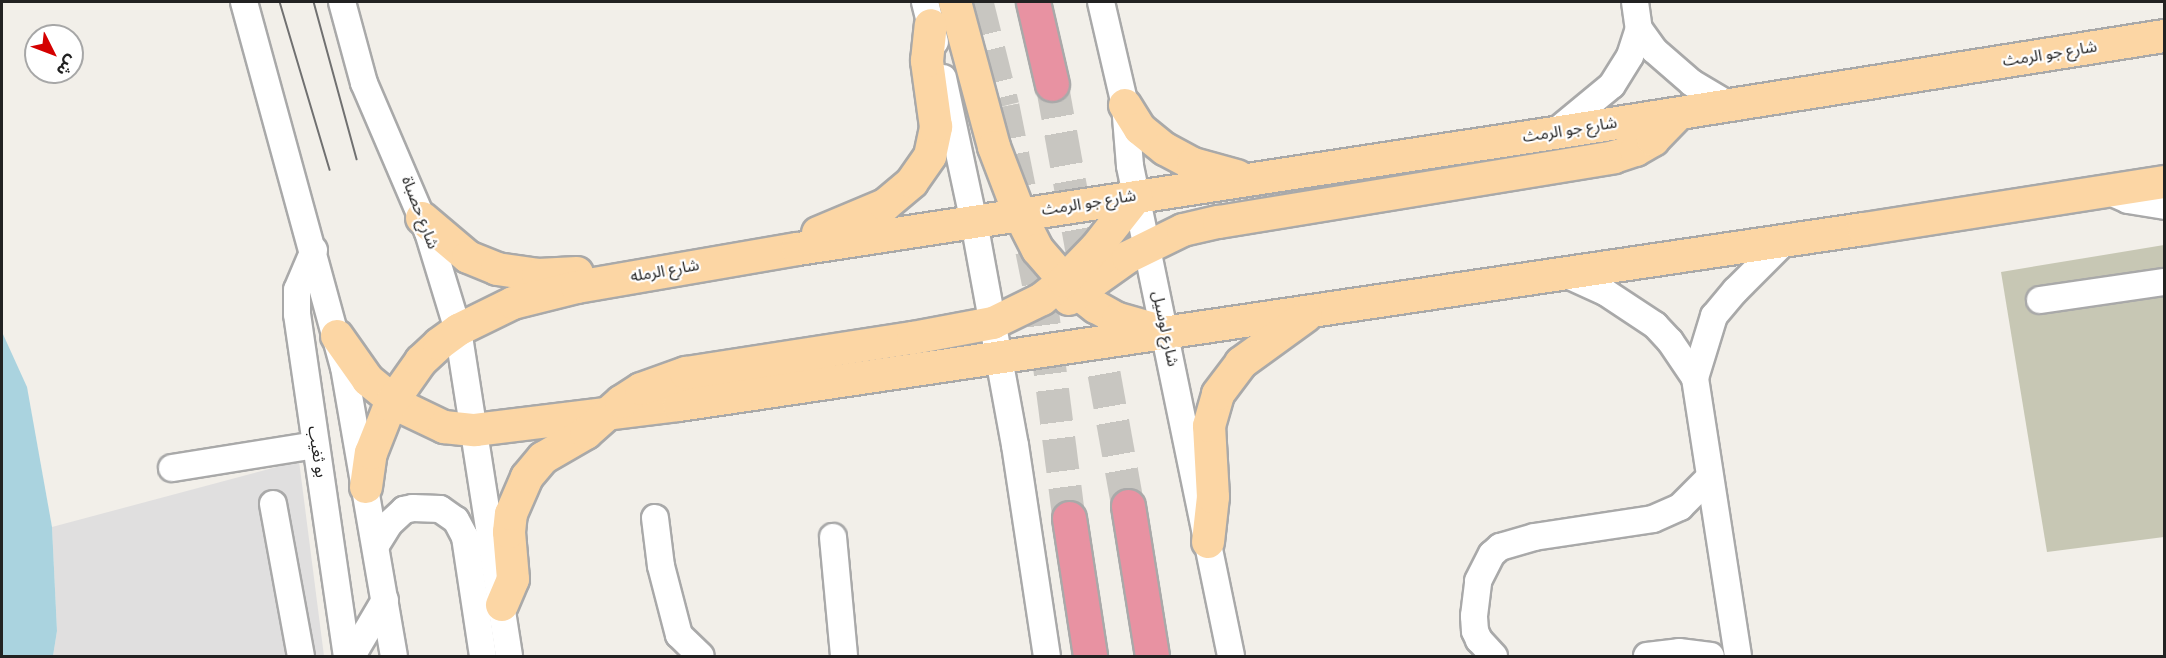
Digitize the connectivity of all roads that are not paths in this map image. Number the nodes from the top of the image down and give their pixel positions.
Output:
1 (244, 2) edge
2 (342, 2) edge
3 (955, 2) edge
4 (1033, 2) edge
5 (1101, 2) edge
6 (1635, 2) edge
7 (928, 13) edge
8 (1640, 28) junction
9 (2164, 36) edge
10 (1052, 84) tunnel mouth
11 (1125, 105) junction
12 (1729, 105) junction
13 (1678, 114) junction
14 (1554, 133) junction
15 (2164, 164) edge
16 (1256, 179) junction
17 (2164, 182) edge
18 (2108, 191) junction
19 (1136, 197) junction
20 (2164, 206) edge
21 (1020, 215) junction
22 (423, 218) junction
23 (974, 222) junction
24 (1785, 241) junction
25 (1147, 247) junction
26 (798, 249) junction
27 (314, 250) junction
28 (1565, 273) junction
29 (616, 280) junction
30 (2164, 282) edge
31 (1070, 287) junction
32 (2040, 300) dead end
33 (1314, 311) junction
34 (993, 323) junction
35 (458, 330) junction
36 (1165, 332) junction
37 (337, 336) junction
38 (999, 357) junction
39 (1695, 378) junction
40 (392, 400) junction
41 (602, 416) junction
42 (475, 430) junction
43 (315, 445) junction
44 (172, 468) dead end
45 (1710, 477) junction
46 (366, 487) junction
47 (273, 504) dead end
48 (1128, 506) tunnel mouth
49 (656, 518) dead end
50 (1069, 518) tunnel mouth
51 (833, 537) dead end
52 (1208, 542) junction
53 (376, 545) junction
54 (385, 600) junction
55 (502, 605) junction
56 (301, 657) edge
57 (347, 657) edge
58 (352, 657) edge
59 (394, 657) edge
60 (483, 657) edge
61 (509, 657) edge
62 (701, 657) edge
63 (844, 657) edge
64 (1047, 657) edge
65 (1090, 657) edge
66 (1152, 657) edge
67 (1231, 657) edge
68 (1494, 657) edge
69 (1647, 657) edge
70 (1711, 657) edge
71 (1738, 657) edge

1 - 27 street
2 - 22 street, شارع حصباة
3 - 21 main road
4 - 10 highway
5 - 11 street, شارع لوسيل
6 - 8 street
7 - 23 street
7 - 26 main road
8 - 12 street
8 - 14 street
9 - 12 main road, شارع جو الرمث
11 - 16 main road
11 - 19 street, شارع لوسيل
12 - 13 main road, شارع جو الرمث
13 - 14 main road, شارع جو الرمث
13 - 25 main road
14 - 16 main road, شارع جو الرمث
15 - 18 main road
16 - 19 main road, شارع جو الرمث
17 - 18 main road
18 - 20 street
18 - 24 main road
19 - 21 main road, شارع جو الرمث
19 - 25 street, شارع لوسيل
19 - 31 main road
21 - 23 main road, شارع جو الرمث
21 - 31 main road
22 - 29 main road
22 - 35 street, شارع حصباة
23 - 26 main road, شارع الرمله
23 - 34 street
24 - 28 main road
24 - 39 street
25 - 31 main road
25 - 36 street, شارع لوسيل
26 - 29 main road, شارع الرمله
27 - 37 street
27 - 43 street, بو ثغيب
28 - 33 main road
28 - 39 street
29 - 35 main road, شارع الرمله
30 - 32 street
31 - 34 main road
31 - 36 main road
31 - 38 main road
33 - 36 main road
33 - 52 main road
34 - 38 street
34 - 41 main road
35 - 40 main road, شارع الرمله
35 - 42 street, شارع حصباة
36 - 38 main road
36 - 52 street, شارع لوسيل
37 - 40 main road
37 - 46 street, شارع الرمله
38 - 41 main road
38 - 64 street
39 - 45 street
40 - 42 main road
40 - 46 main road, شارع الرمله
41 - 42 main road
41 - 55 main road
42 - 55 street
43 - 44 street
43 - 57 street, بو ثغيب
45 - 68 street
45 - 71 street
46 - 53 street, شارع الرمله
47 - 56 street
48 - 66 highway
49 - 62 street
50 - 65 highway
51 - 63 street
52 - 67 street, شارع لوسيل
53 - 54 street, شارع الرمله
53 - 60 street
54 - 58 street
54 - 59 street, شارع الرمله
55 - 61 street
69 - 70 street

